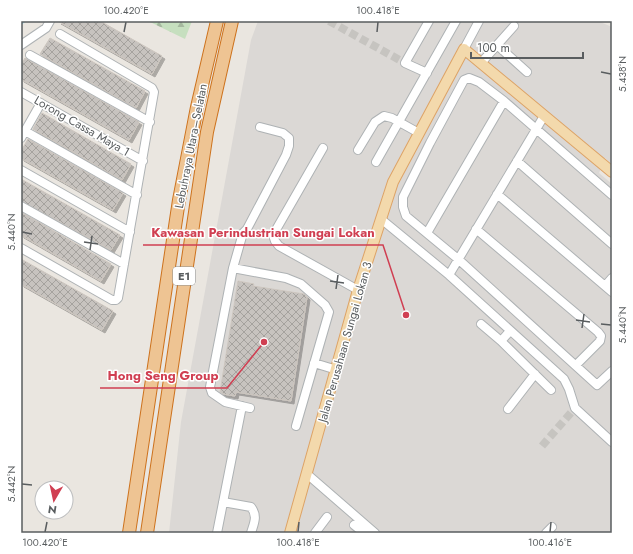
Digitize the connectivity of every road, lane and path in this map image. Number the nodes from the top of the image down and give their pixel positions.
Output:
1 (50, 21) edge
2 (217, 21) edge
3 (232, 21) edge
4 (429, 21) edge
5 (456, 21) edge
6 (479, 21) edge
7 (514, 26) dead end
8 (60, 34) dead end
9 (21, 45) edge
10 (497, 45) junction
11 (464, 49) junction
12 (30, 55) dead end
13 (481, 63) junction
14 (527, 72) dead end
15 (427, 73) junction
16 (21, 92) edge
17 (504, 101) junction
18 (41, 103) junction
19 (544, 116) junction
20 (150, 122) junction
21 (399, 122) junction
22 (260, 126) dead end
23 (537, 128) junction
24 (419, 133) junction
25 (23, 134) edge
26 (323, 148) dead end
27 (358, 150) dead end
28 (143, 160) junction
29 (517, 161) junction
30 (376, 162) dead end
31 (21, 170) edge
32 (612, 172) edge
33 (497, 194) junction
34 (612, 195) edge
35 (137, 196) junction
36 (21, 206) edge
37 (381, 219) junction
38 (476, 229) junction
39 (130, 232) junction
40 (427, 233) junction
41 (612, 244) edge
42 (21, 248) edge
43 (458, 258) junction
44 (124, 264) junction
45 (233, 268) junction
46 (450, 272) junction
47 (612, 278) edge
48 (605, 286) junction
49 (358, 290) junction
50 (612, 292) edge
51 (481, 324) dead end
52 (510, 331) junction
53 (501, 341) junction
54 (314, 363) junction
55 (578, 367) junction
56 (337, 370) junction
57 (612, 371) edge
58 (536, 374) junction
59 (551, 390) dead end
60 (508, 409) dead end
61 (296, 426) dead end
62 (612, 442) edge
63 (307, 474) junction
64 (223, 502) junction
65 (327, 517) dead end
66 (354, 525) dead end
67 (293, 532) edge
68 (129, 533) edge
69 (147, 533) edge
70 (217, 533) edge
71 (251, 533) edge
72 (315, 533) edge
73 (364, 533) edge
74 (375, 533) edge

1 - 9 street
2 - 68 highway, Lebuhraya Utara–Selatan / E1
3 - 69 highway, Lebuhraya Utara–Selatan / E1
4 - 15 street
5 - 15 street
6 - 11 street
7 - 10 street
8 - 20 street
10 - 13 street
10 - 14 street
11 - 13 main road
11 - 24 main road, Jalan Perusahaan Sungai Lokan 3
12 - 20 street
13 - 19 main road
15 - 21 street
16 - 18 street, Lorong Cassa Maya 1
17 - 23 street
17 - 40 street
17 - 40 street
18 - 25 street
18 - 28 street, Lorong Cassa Maya 1
19 - 23 street
19 - 32 main road
20 - 28 street
21 - 24 street
21 - 27 street
21 - 30 street
22 - 45 street
23 - 29 street
23 - 34 street
24 - 37 main road, Jalan Perusahaan Sungai Lokan 3
25 - 35 street
26 - 49 street
28 - 35 street
29 - 33 street
29 - 41 street
31 - 39 street
33 - 38 street
33 - 48 street
35 - 39 street
36 - 44 street
37 - 46 street
37 - 49 main road, Jalan Perusahaan Sungai Lokan 3
38 - 43 street
38 - 55 street
39 - 44 street
40 - 43 street
42 - 44 street
43 - 46 street
43 - 55 street
45 - 54 street
45 - 64 street
46 - 52 street
47 - 48 street
48 - 50 street
49 - 56 main road, Jalan Perusahaan Sungai Lokan 3
51 - 53 street
52 - 53 street
52 - 62 street
53 - 58 street
54 - 56 street
54 - 61 street
55 - 57 street
56 - 63 main road, Jalan Perusahaan Sungai Lokan 3
58 - 59 street
58 - 60 street
63 - 67 main road, Jalan Perusahaan Sungai Lokan 3
63 - 74 street
64 - 70 street
64 - 71 street
65 - 72 street
66 - 73 street

